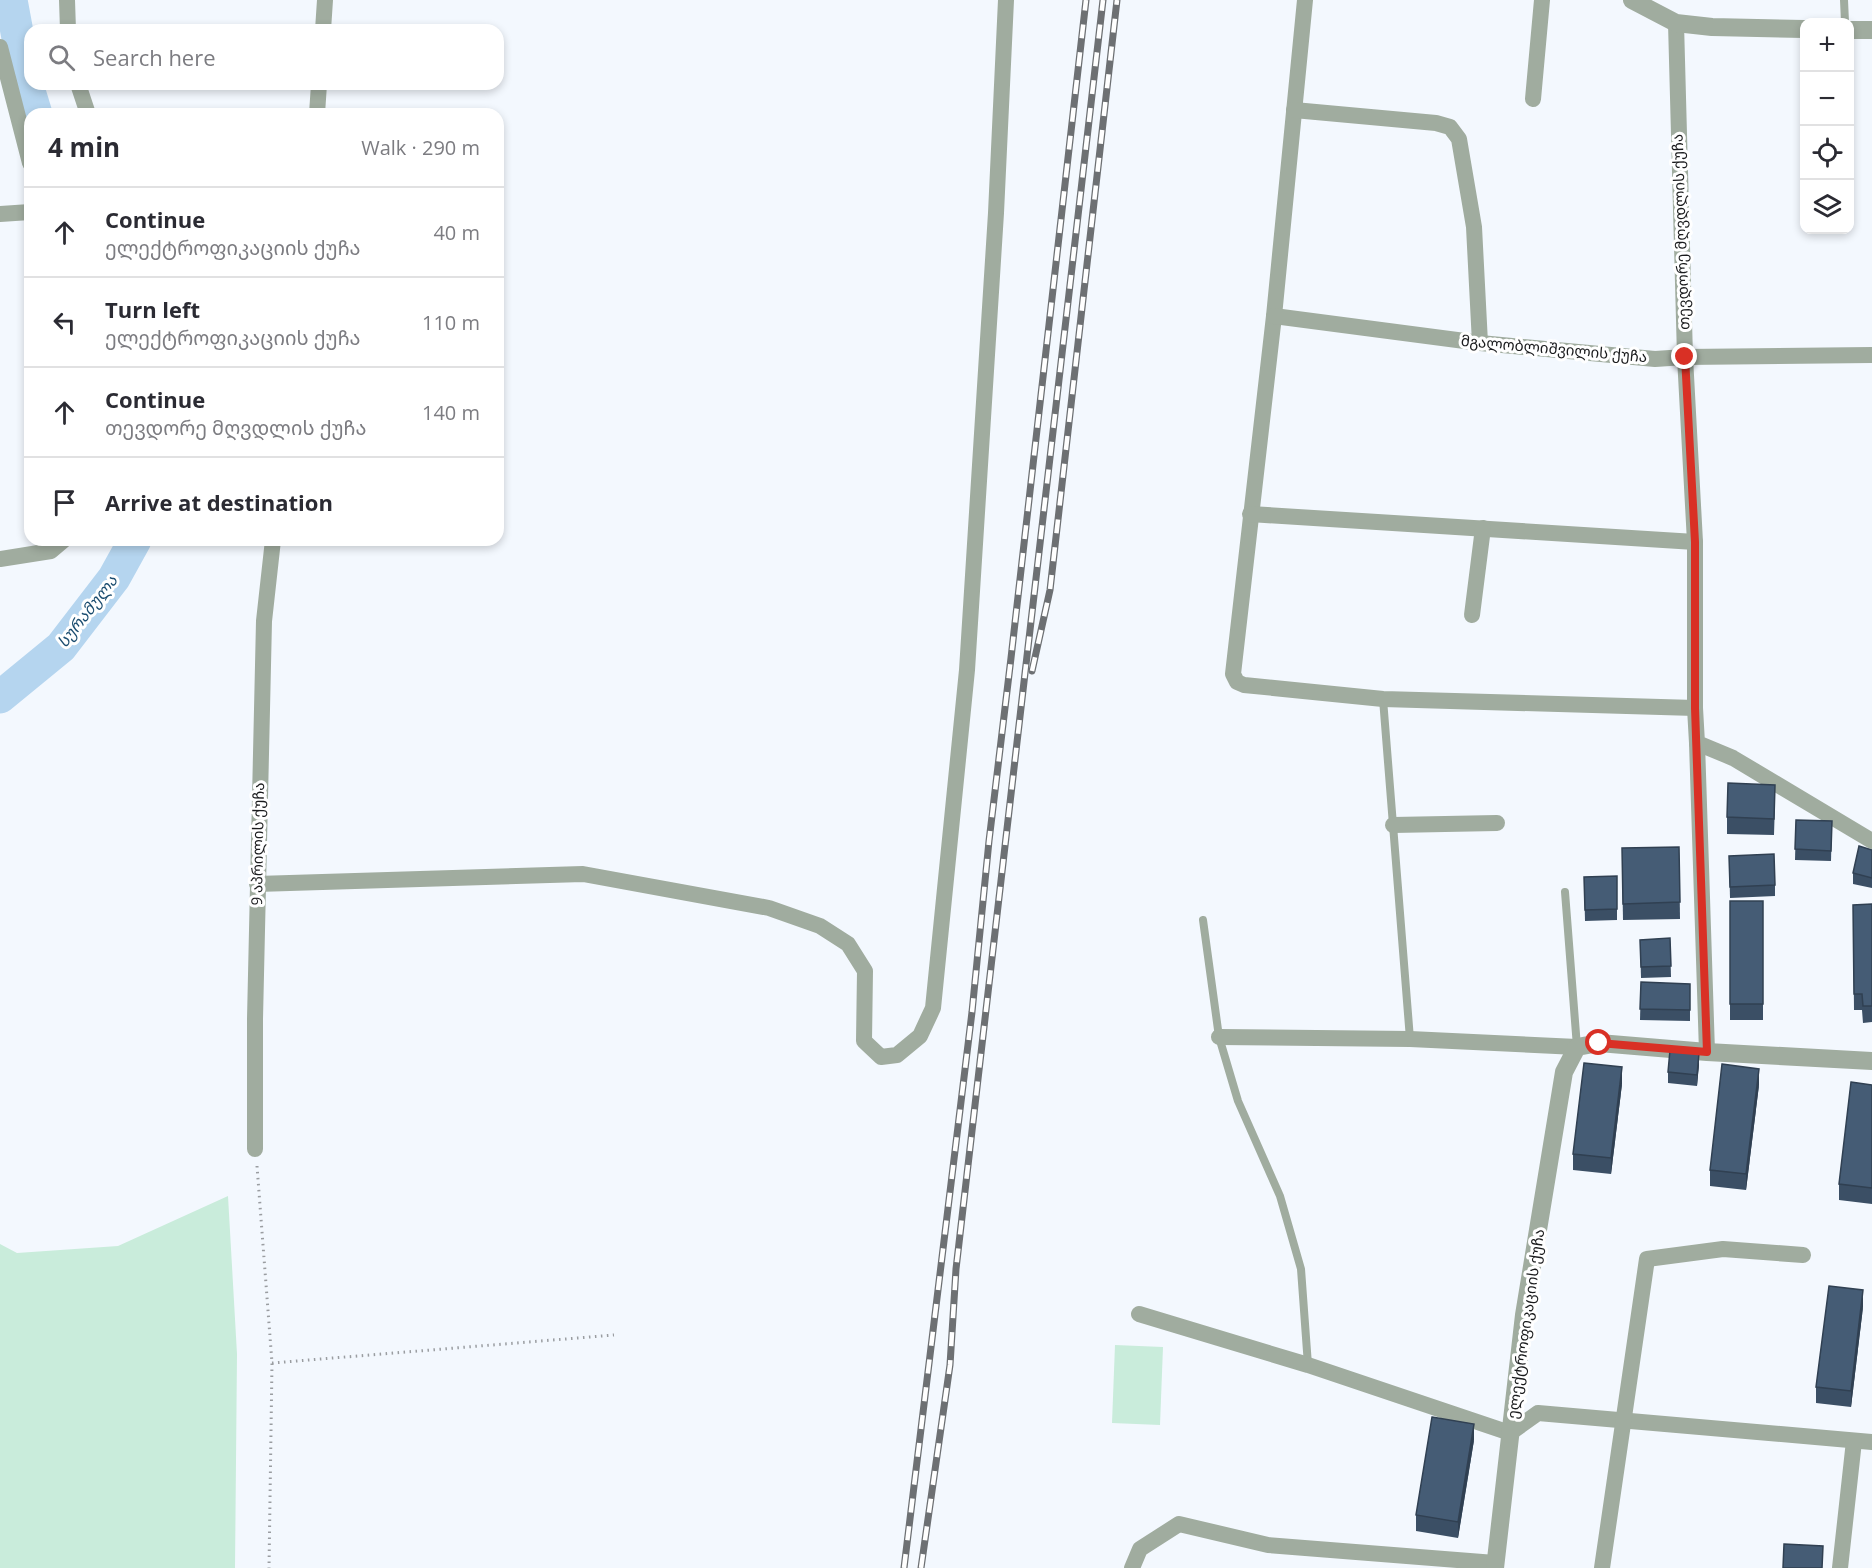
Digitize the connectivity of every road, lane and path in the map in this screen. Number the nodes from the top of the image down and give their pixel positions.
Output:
1 (67, 0) edge
2 (325, 0) edge
3 (1006, 0) edge
4 (1305, 0) edge
5 (1542, 0) edge
6 (1632, 0) edge
7 (1844, 0) edge
8 (1845, 18) edge
9 (1676, 23) junction
10 (68, 24) edge
11 (323, 24) edge
12 (1800, 29) edge
13 (1854, 30) edge
14 (1872, 30) edge
15 (0, 47) edge
16 (80, 90) edge
17 (319, 90) edge
18 (1533, 99) dead end
19 (86, 108) edge
20 (317, 108) edge
21 (1294, 110) junction
22 (24, 140) edge
23 (24, 212) edge
24 (0, 214) edge
25 (1274, 316) junction
26 (1480, 343) junction
27 (1872, 354) edge
28 (1685, 357) junction
29 (1250, 514) junction
30 (1483, 528) junction
31 (1695, 542) junction
32 (57, 546) edge
33 (272, 546) edge
34 (0, 559) edge
35 (1472, 615) dead end
36 (1383, 699) junction
37 (1695, 708) junction
38 (1696, 743) junction
39 (1497, 824) dead end
40 (1393, 825) junction
41 (1872, 841) edge
42 (257, 884) junction
43 (1564, 892) dead end
44 (1203, 920) dead end
45 (1218, 1037) junction
46 (1410, 1039) junction
47 (1577, 1047) junction
48 (1707, 1052) junction
49 (1872, 1061) edge
50 (255, 1149) joint
51 (1803, 1255) dead end
52 (1139, 1314) dead end
53 (614, 1335) dead end
54 (272, 1363) junction
55 (1308, 1365) junction
56 (1623, 1419) junction
57 (1510, 1433) junction
58 (1854, 1441) junction
59 (1872, 1442) edge
60 (1495, 1565) edge
61 (269, 1568) edge
62 (1132, 1568) edge
63 (1602, 1568) edge
64 (1840, 1568) edge

1 - 10 street
2 - 11 street
3 - 42 street
4 - 21 street
5 - 18 street
6 - 9 street
7 - 8 lane
9 - 12 street
9 - 28 street, თევდორე მღვდლის ქუჩა
13 - 14 street
15 - 22 street
16 - 19 street
17 - 20 street
21 - 25 street
21 - 26 street
23 - 24 street
25 - 26 street, მგალობლიშვილის ქუჩა
25 - 29 street
26 - 28 street, მგალობლიშვილის ქუჩა
27 - 28 street, მგალობლიშვილის ქუჩა
28 - 31 street, თევდორე მღვდლის ქუჩა
29 - 30 street
29 - 36 street
30 - 31 street
30 - 35 street
31 - 37 street, თევდორე მღვდლის ქუჩა
32 - 34 street
33 - 42 street, 9 აპრილის ქუჩა
36 - 37 street
36 - 40 lane
37 - 38 street, თევდორე მღვდლის ქუჩა
38 - 41 street
38 - 48 street
39 - 40 street
40 - 46 lane
42 - 50 street, 9 აპრილის ქუჩა
43 - 47 lane
44 - 45 lane
45 - 46 street
45 - 55 lane
46 - 47 street
47 - 48 street
47 - 57 street, ელექტროფიკაციის ქუჩა
48 - 49 street
50 - 54 path
51 - 56 street
52 - 55 street
53 - 54 path
54 - 61 path
55 - 57 street
56 - 57 street
56 - 58 street
56 - 63 street
57 - 60 street, ელექტროფიკაციის ქუჩა
58 - 59 street
58 - 64 street
60 - 62 street

